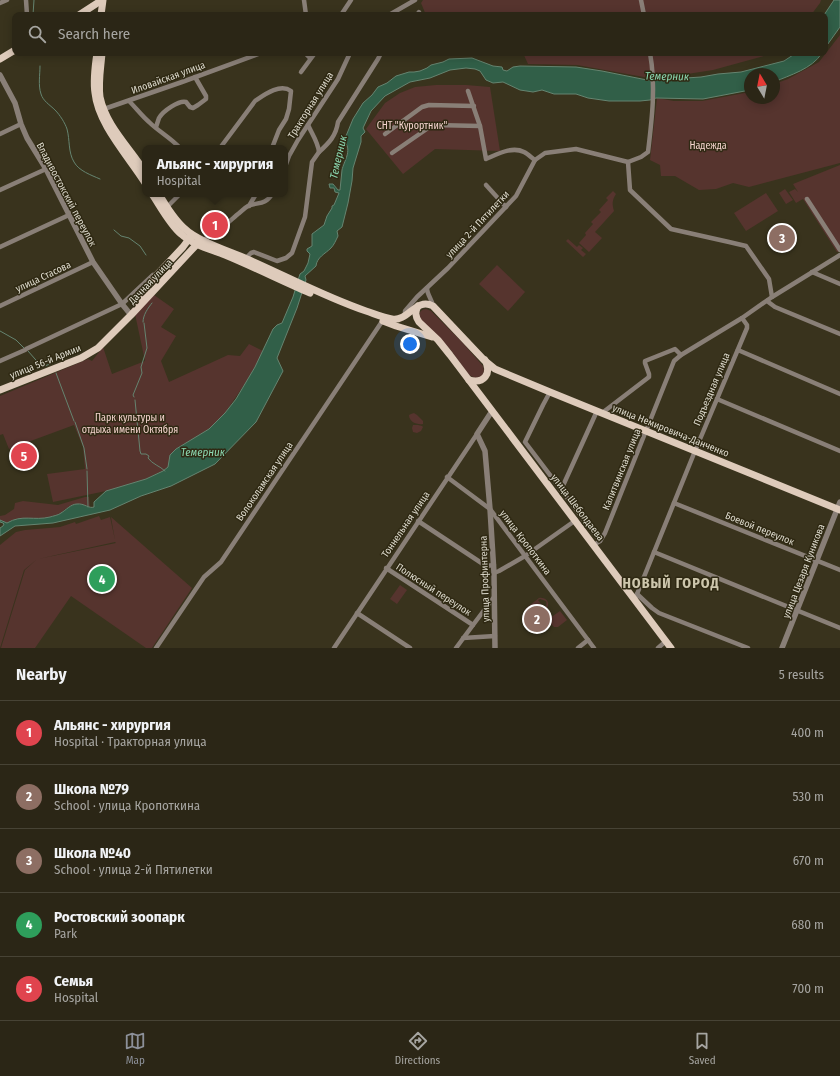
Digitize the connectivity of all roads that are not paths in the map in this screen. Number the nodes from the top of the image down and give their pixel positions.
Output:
1 (7, 0) edge
2 (26, 0) edge
3 (102, 0) edge
4 (107, 0) edge
5 (304, 0) edge
6 (350, 0) edge
7 (415, 0) edge
8 (641, 0) edge
9 (0, 3) edge
10 (27, 12) edge
11 (84, 12) edge
12 (101, 12) edge
13 (105, 12) edge
14 (306, 12) edge
15 (343, 12) edge
16 (394, 12) edge
17 (643, 12) edge
18 (12, 52) edge
19 (96, 56) edge
20 (102, 56) edge
21 (253, 56) edge
22 (349, 56) edge
23 (379, 56) edge
24 (650, 56) edge
25 (310, 58) edge
26 (0, 59) edge
27 (300, 72) dead end
28 (0, 75) edge
29 (194, 77) junction
30 (468, 91) dead end
31 (129, 101) junction
32 (474, 106) junction
33 (104, 109) junction
34 (21, 124) junction
35 (308, 125) junction
36 (480, 126) junction
37 (156, 127) junction
38 (0, 134) edge
39 (385, 134) dead end
40 (177, 145) edge
41 (222, 145) edge
42 (273, 145) edge
43 (319, 152) junction
44 (392, 153) dead end
45 (288, 158) edge
46 (535, 160) junction
47 (628, 162) junction
48 (142, 168) edge
49 (46, 169) junction
50 (142, 178) edge
51 (486, 184) dead end
52 (0, 190) edge
53 (154, 197) edge
54 (161, 197) edge
55 (177, 197) edge
56 (254, 197) edge
57 (270, 197) edge
58 (807, 199) dead end
59 (249, 206) junction
60 (167, 207) junction
61 (506, 207) junction
62 (69, 215) junction
63 (190, 237) junction
64 (200, 242) junction
65 (0, 247) edge
66 (840, 250) edge
67 (840, 255) edge
68 (246, 258) junction
69 (172, 259) junction
70 (93, 262) junction
71 (160, 271) junction
72 (812, 272) junction
73 (277, 275) junction
74 (167, 277) junction
75 (840, 284) edge
76 (427, 288) junction
77 (422, 293) junction
78 (772, 297) junction
79 (767, 301) junction
80 (122, 304) junction
81 (0, 306) edge
82 (418, 306) junction
83 (433, 306) junction
84 (131, 315) junction
85 (405, 315) junction
86 (742, 318) junction
87 (386, 320) junction
88 (840, 334) edge
89 (436, 339) junction
90 (738, 350) junction
91 (681, 355) junction
92 (484, 360) junction
93 (0, 361) edge
94 (469, 380) junction
95 (0, 390) edge
96 (550, 392) junction
97 (840, 394) edge
98 (717, 399) junction
99 (492, 411) junction
100 (600, 412) junction
101 (646, 431) junction
102 (477, 434) junction
103 (840, 450) edge
104 (694, 451) junction
105 (447, 477) junction
106 (561, 490) junction
107 (674, 503) junction
108 (839, 507) edge
109 (490, 509) junction
110 (576, 520) junction
111 (418, 521) junction
112 (597, 543) junction
113 (654, 552) junction
114 (525, 556) junction
115 (817, 561) junction
116 (494, 565) junction
117 (386, 568) junction
118 (840, 570) edge
119 (494, 573) junction
120 (494, 597) junction
121 (636, 597) junction
122 (797, 611) junction
123 (357, 613) junction
124 (473, 625) junction
125 (840, 628) edge
126 (495, 636) junction
127 (463, 638) junction
128 (588, 640) junction
129 (666, 641) junction
130 (156, 648) edge
131 (334, 648) edge
132 (410, 648) edge
133 (456, 648) edge
134 (495, 648) edge
135 (578, 648) edge
136 (594, 648) edge
137 (658, 648) edge
138 (671, 648) edge
139 (748, 648) edge
140 (782, 648) edge

1 - 9 street
2 - 10 street
3 - 11 main road
3 - 12 main road
4 - 13 main road
5 - 14 street
6 - 15 street
7 - 16 street
8 - 17 street
18 - 26 main road
19 - 50 main road
20 - 33 main road
21 - 29 street, Иловайская улица
22 - 35 street, Тракторная улица
23 - 43 street
24 - 47 street
25 - 27 street
28 - 34 street, Владивостокский переулок
29 - 31 street, Иловайская улица
29 - 37 street
30 - 32 street
31 - 33 street, Иловайская улица
31 - 37 street
32 - 36 street
32 - 39 street
33 - 48 main road
34 - 38 street
34 - 49 street, Владивостокский переулок
35 - 43 street
35 - 45 street, Тракторная улица
36 - 44 street
36 - 46 street
37 - 40 street
41 - 42 street
43 - 68 street
46 - 47 street
46 - 61 street, улица 2-й Пятилетки
47 - 78 street
49 - 52 street
49 - 62 street, Владивостокский переулок
51 - 61 street
53 - 63 main road
54 - 60 main road
55 - 60 street
56 - 59 street
57 - 59 street
58 - 66 street
59 - 64 street
60 - 63 main road
61 - 76 street, улица 2-й Пятилетки
62 - 65 street
62 - 70 street, Владивостокский переулок
63 - 64 main road
63 - 69 main road, Дачная улица
64 - 68 main road
64 - 73 main road
64 - 74 main road, Дачная улица
67 - 72 street
68 - 73 main road
69 - 71 main road, Дачная улица
69 - 74 main road
70 - 80 street, Владивостокский переулок
70 - 81 street, улица Стасова
71 - 80 street, Дачная улица
71 - 84 main road, Дачная улица
72 - 75 street
72 - 78 street
73 - 87 main road
74 - 84 main road, Дачная улица
76 - 77 street, улица 2-й Пятилетки
76 - 83 street
77 - 82 street, улица 2-й Пятилетки
77 - 85 street, улица 2-й Пятилетки
78 - 79 street
79 - 86 street
79 - 88 street
80 - 84 street, Владивостокский переулок
80 - 93 street, Дачная улица
82 - 83 main road
82 - 85 main road
82 - 89 main road, улица Шеболдаева
83 - 92 main road, улица Немировича-Данченко
84 - 95 main road, улица 56-й Армии
85 - 87 main road
86 - 90 street, Подъездная улица
86 - 91 street, Калитвинская улица
87 - 89 main road
87 - 130 street, Волоколамская улица
89 - 94 main road, улица Шеболдаева
90 - 97 street
90 - 98 street, Подъездная улица
91 - 100 street
91 - 101 street, Калитвинская улица
92 - 94 main road
92 - 96 main road, улица Немировича-Данченко
94 - 99 main road, улица Шеболдаева
96 - 100 main road, улица Немировича-Данченко
96 - 106 street
98 - 103 street
98 - 104 street, Подъездная улица
99 - 102 street, Тоннельная улица
99 - 110 main road, улица Шеболдаева
100 - 101 main road, улица Немировича-Данченко
100 - 106 street
101 - 104 main road, улица Немировича-Данченко
101 - 112 street, Калитвинская улица
102 - 105 street, Тоннельная улица
102 - 109 street, улица Кропоткина
104 - 107 street, Подъездная улица
104 - 108 main road, улица Немировича-Данченко
105 - 109 street
105 - 111 street, Тоннельная улица
106 - 112 street
107 - 113 street, Подъездная улица
107 - 115 street, Боевой переулок
108 - 115 street, улица Цезаря Куникова
109 - 114 street, улица Кропоткина
109 - 116 street, улица Профинтерна
110 - 112 main road, улица Шеболдаева
110 - 114 street
111 - 116 street
111 - 117 street, Тоннельная улица
112 - 121 main road, улица Шеболдаева
113 - 121 street, Подъездная улица
113 - 122 street
114 - 119 street
114 - 128 street, улица Кропоткина
115 - 118 street, Боевой переулок
115 - 122 street, улица Цезаря Куникова
116 - 119 street, улица Профинтерна
117 - 123 street, Тоннельная улица
117 - 124 street, Полюсный переулок
119 - 120 street, улица Профинтерна
120 - 124 street
120 - 126 street, улица Профинтерна
121 - 129 main road, улица Шеболдаева
121 - 139 street
122 - 125 street
122 - 140 street, улица Цезаря Куникова
123 - 131 street, Тоннельная улица
123 - 132 street
124 - 127 street
126 - 127 street
126 - 134 street, улица Профинтерна
127 - 133 street
128 - 135 street
128 - 136 street, улица Кропоткина
129 - 137 street
129 - 138 main road, улица Шеболдаева

